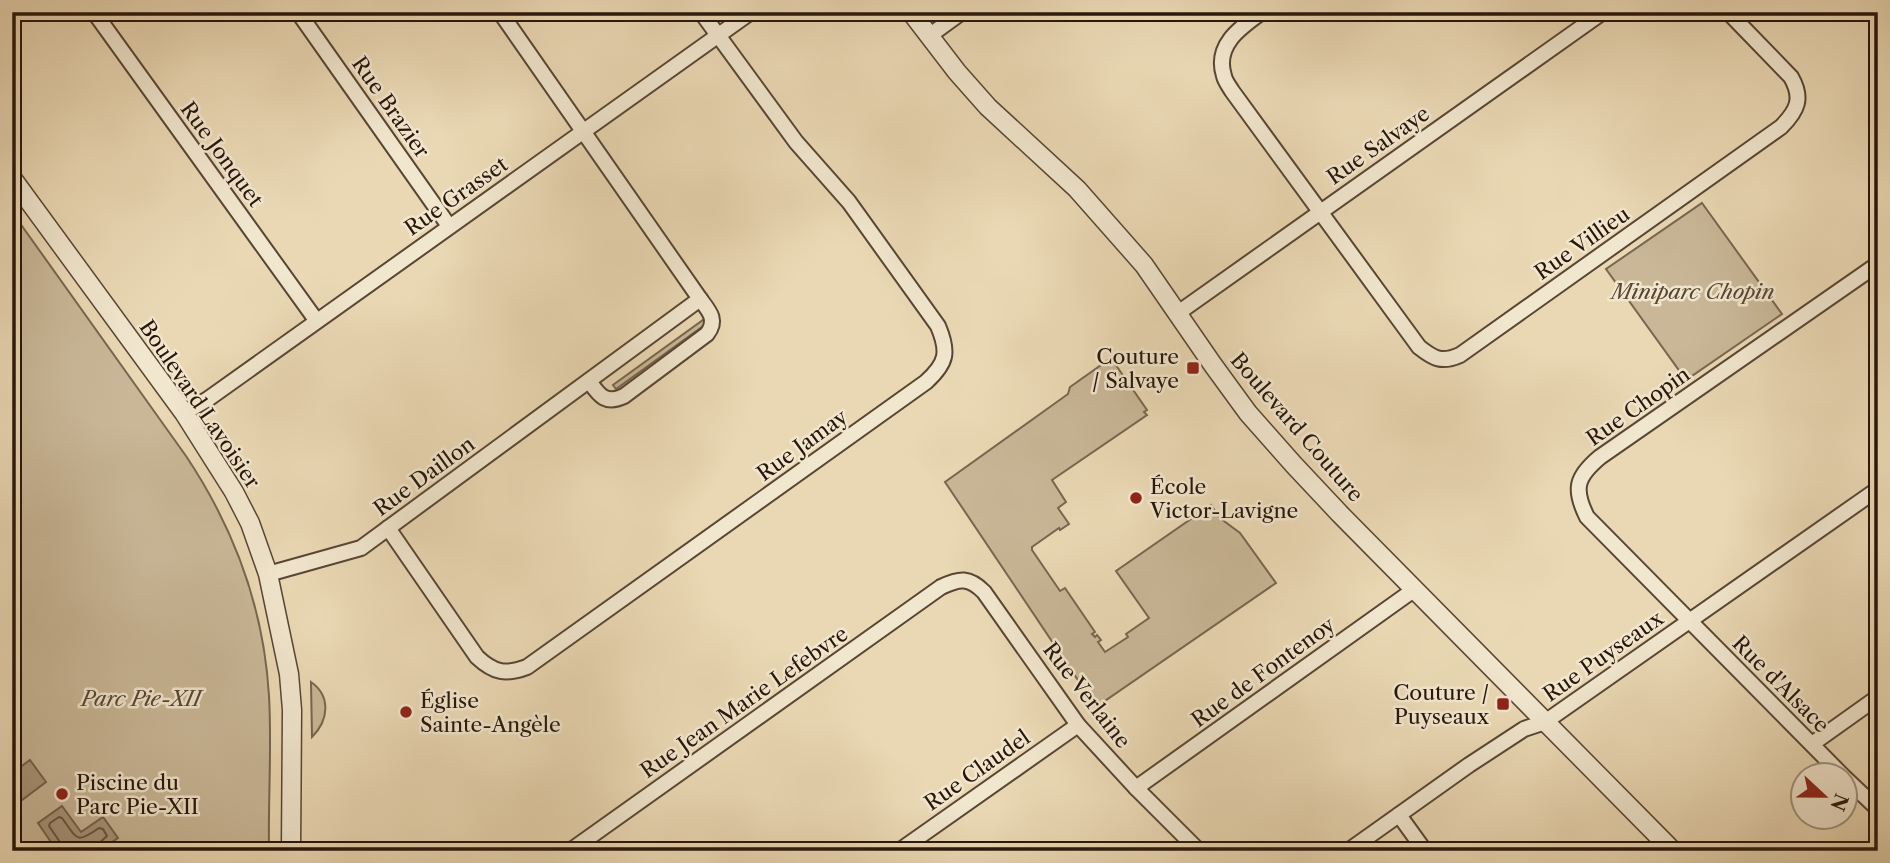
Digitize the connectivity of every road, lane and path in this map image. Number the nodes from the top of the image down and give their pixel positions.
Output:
1 (94, 12) edge
2 (298, 12) edge
3 (500, 12) edge
4 (701, 12) edge
5 (751, 12) edge
6 (911, 12) edge
7 (962, 12) edge
8 (1262, 12) edge
9 (1603, 12) edge
10 (1728, 12) edge
11 (718, 36) junction
12 (929, 36) junction
13 (583, 132) junction
14 (12, 178) edge
15 (1320, 212) junction
16 (449, 226) junction
17 (1878, 264) edge
18 (700, 299) junction
19 (1178, 313) junction
20 (316, 320) junction
21 (589, 381) junction
22 (184, 413) junction
23 (1878, 489) edge
24 (388, 528) junction
25 (268, 575) junction
26 (941, 587) joint
27 (1415, 589) junction
28 (1690, 621) junction
29 (1878, 697) edge
30 (1545, 722) junction
31 (1078, 724) junction
32 (1812, 744) junction
33 (1830, 762) edge
34 (1136, 788) junction
35 (1858, 790) edge
36 (1878, 809) edge
37 (1399, 815) junction
38 (291, 851) edge
39 (570, 851) edge
40 (899, 851) edge
41 (1199, 851) edge
42 (1348, 851) edge
43 (1425, 851) edge
44 (1673, 851) edge

1 - 20 street, Rue Jonquet
2 - 16 street, Rue Brazier
3 - 13 street
4 - 11 street
5 - 11 street, Rue Grasset
6 - 12 street, Boulevard Couture
7 - 12 street
8 - 15 street, Rue Villieu
9 - 15 street, Rue Salvaye
10 - 15 street, Rue Villieu
11 - 13 street, Rue Grasset
11 - 24 street, Rue Jamay
12 - 19 street, Boulevard Couture
13 - 16 street, Rue Grasset
13 - 18 street
14 - 22 street, Boulevard Lavoisier
15 - 19 street, Rue Salvaye
16 - 20 street, Rue Grasset
17 - 28 street, Rue Chopin
18 - 21 street, Rue Daillon
18 - 21 street
19 - 27 street, Boulevard Couture
20 - 22 street, Rue Grasset
21 - 24 street, Rue Daillon
22 - 25 street, Boulevard Lavoisier
23 - 28 street, Rue Puyseaux
24 - 25 street, Rue Daillon
25 - 38 street, Boulevard Lavoisier
26 - 31 street, Rue Verlaine
26 - 39 street, Rue Jean Marie Lefebvre
27 - 30 street, Boulevard Couture
27 - 34 street, Rue de Fontenoy
28 - 30 street, Rue Puyseaux
28 - 32 street, Rue d'Alsace
29 - 32 street
30 - 37 street, Rue Puyseaux
30 - 44 street, Boulevard Couture
31 - 34 street, Rue Verlaine
31 - 40 street, Rue Claudel
32 - 33 street, Rue d'Alsace
34 - 41 street, Rue Verlaine
35 - 36 street, Rue d'Alsace
37 - 42 street, Rue Puyseaux
37 - 43 street

